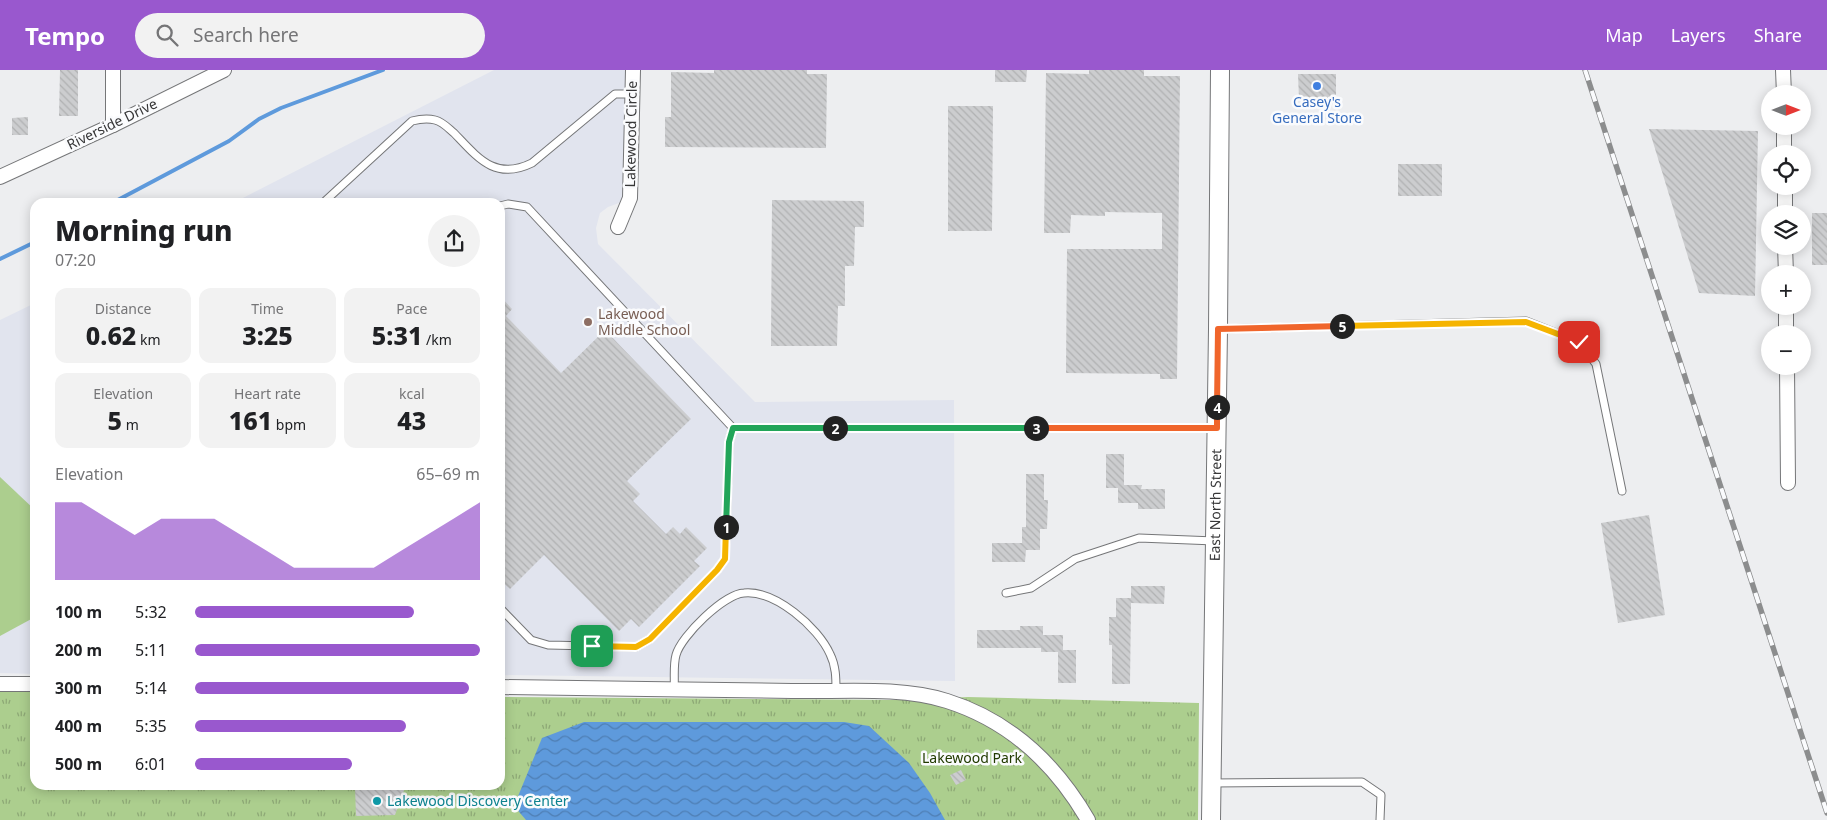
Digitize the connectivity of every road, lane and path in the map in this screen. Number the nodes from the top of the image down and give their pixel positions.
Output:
1 (113, 70) edge
2 (224, 70) edge
3 (633, 70) edge
4 (1220, 70) edge
5 (1784, 70) edge
6 (1784, 85) edge
7 (632, 94) junction
8 (113, 125) junction
9 (0, 177) edge
10 (328, 198) edge
11 (505, 205) edge
12 (618, 227) dead end
13 (1218, 329) junction
14 (1787, 375) edge
15 (733, 428) junction
16 (1217, 428) junction
17 (1788, 483) dead end
18 (1622, 490) dead end
19 (1215, 541) junction
20 (1006, 593) dead end
21 (505, 613) edge
22 (0, 684) edge
23 (30, 684) edge
24 (505, 688) edge
25 (674, 690) junction
26 (836, 691) junction
27 (1212, 783) junction
28 (1088, 820) edge
29 (1210, 820) edge
30 (1380, 820) edge

1 - 8 street
2 - 8 street, Riverside Drive
3 - 7 street, Lakewood Circle
4 - 13 street, East North Street
5 - 6 street
7 - 10 lane
7 - 12 street, Lakewood Circle
8 - 9 street, Riverside Drive
11 - 15 lane
13 - 16 street, East North Street
13 - 18 lane
14 - 17 street
15 - 16 lane
15 - 21 lane
16 - 19 street, East North Street
19 - 20 lane
19 - 27 street, East North Street
22 - 23 street
24 - 25 street
25 - 26 street
25 - 26 lane
26 - 28 street
27 - 29 street, East North Street
27 - 30 lane

